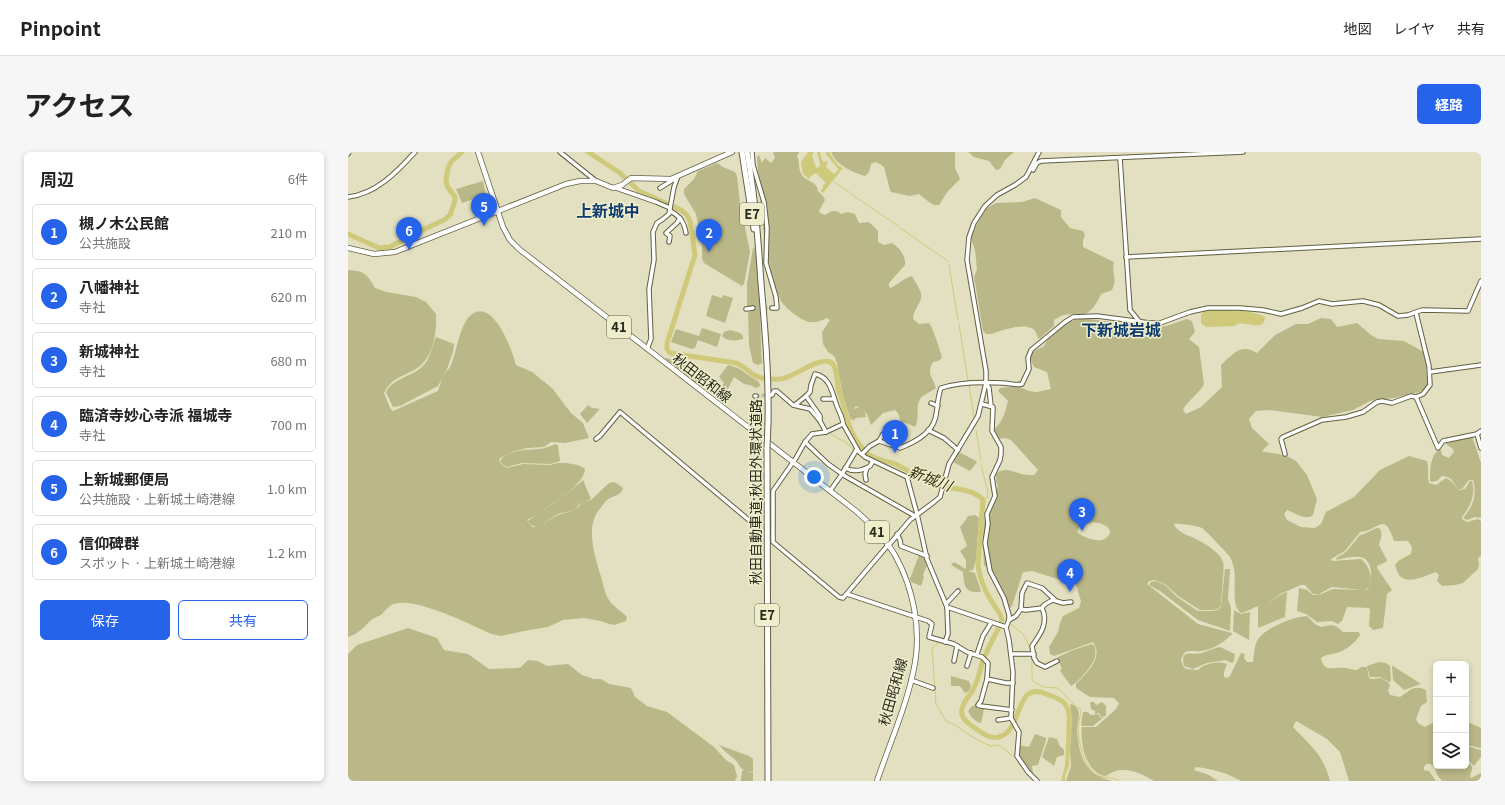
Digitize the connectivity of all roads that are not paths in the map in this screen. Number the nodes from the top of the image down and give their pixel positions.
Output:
1 (415, 152) edge
2 (478, 152) edge
3 (560, 152) edge
4 (732, 152) edge
5 (742, 152) edge
6 (747, 152) edge
7 (752, 152) edge
8 (1039, 152) edge
9 (1243, 152) edge
10 (1120, 158) junction
11 (678, 176) junction
12 (1026, 177) junction
13 (596, 181) junction
14 (616, 188) junction
15 (660, 188) dead end
16 (348, 197) edge
17 (670, 208) junction
18 (498, 212) junction
19 (680, 218) junction
20 (686, 233) dead end
21 (1481, 239) edge
22 (669, 242) dead end
23 (348, 248) edge
24 (1126, 257) junction
25 (761, 276) junction
26 (1481, 281) edge
27 (753, 308) tunnel mouth
28 (772, 308) dead end
29 (746, 309) dead end
30 (1416, 313) junction
31 (1140, 322) junction
32 (647, 349) junction
33 (1481, 364) edge
34 (1430, 372) junction
35 (986, 383) junction
36 (770, 395) tunnel mouth
37 (806, 396) junction
38 (1417, 396) junction
39 (823, 399) dead end
40 (834, 399) junction
41 (931, 403) dead end
42 (982, 404) junction
43 (795, 405) junction
44 (938, 406) junction
45 (991, 406) junction
46 (820, 421) junction
47 (843, 424) junction
48 (928, 430) junction
49 (826, 432) junction
50 (1481, 432) edge
51 (883, 434) dead end
52 (1477, 434) junction
53 (596, 439) dead end
54 (879, 441) junction
55 (805, 442) junction
56 (1481, 448) edge
57 (857, 449) junction
58 (958, 450) junction
59 (863, 454) junction
60 (1285, 454) dead end
61 (873, 461) junction
62 (793, 463) junction
63 (845, 468) junction
64 (867, 468) junction
65 (842, 474) junction
66 (866, 480) dead end
67 (830, 491) junction
68 (916, 515) junction
69 (759, 522) tunnel mouth
70 (897, 534) junction
71 (888, 546) junction
72 (927, 556) junction
73 (958, 591) dead end
74 (847, 594) junction
75 (1053, 600) junction
76 (1071, 602) dead end
77 (947, 605) junction
78 (1042, 608) junction
79 (1020, 609) junction
80 (915, 616) junction
81 (1009, 620) junction
82 (991, 623) junction
83 (1006, 626) junction
84 (945, 642) junction
85 (957, 646) junction
86 (971, 653) junction
87 (977, 654) junction
88 (1011, 654) junction
89 (1032, 654) junction
90 (954, 661) dead end
91 (1057, 661) dead end
92 (967, 666) dead end
93 (987, 679) junction
94 (911, 680) junction
95 (1013, 683) junction
96 (932, 688) dead end
97 (1012, 710) junction
98 (998, 720) dead end
99 (1011, 720) junction
100 (768, 781) edge
101 (877, 781) edge
102 (1037, 781) edge

1 - 16 street
2 - 18 main road, 秋田昭和線 / 41
3 - 13 street
4 - 11 main road
5 - 25 highway, 秋田自動車道;秋田外環状道路 / E7
6 - 25 highway, 秋田自動車道;秋田外環状道路 / E7
7 - 28 street
8 - 12 street
9 - 10 street
10 - 12 street
10 - 24 street
11 - 14 main road
11 - 15 street
11 - 17 street
12 - 35 street
13 - 14 main road
13 - 18 main road
14 - 17 street
17 - 19 street
17 - 32 street
18 - 23 main road
18 - 32 main road, 秋田昭和線 / 41
19 - 20 street
19 - 22 street
21 - 24 street
24 - 31 street
25 - 100 highway, 秋田自動車道;秋田外環状道路 / E7, bridge
26 - 30 street
27 - 29 street
30 - 31 street
30 - 34 street
31 - 35 street
32 - 62 main road, 秋田昭和線 / 41
33 - 34 street
34 - 38 street
35 - 42 street
35 - 44 street
35 - 45 street
36 - 43 street
37 - 40 street
37 - 43 street
37 - 46 street
38 - 52 street
38 - 60 street
39 - 40 street
40 - 47 street
41 - 44 street
42 - 45 street
42 - 58 street
43 - 46 street
44 - 48 street
45 - 81 street
46 - 49 street
47 - 49 street
47 - 57 street
48 - 54 street
48 - 58 street
49 - 55 street
50 - 52 street
51 - 54 street
52 - 56 street
53 - 69 street
54 - 59 street
55 - 62 street
55 - 65 street
57 - 59 street
57 - 63 street
58 - 68 street
59 - 61 street
61 - 64 street
61 - 68 street
62 - 67 main road, 秋田昭和線 / 41
62 - 74 street
63 - 64 street
63 - 65 street
64 - 66 street
65 - 67 street
65 - 68 street
67 - 71 main road, 秋田昭和線 / 41
68 - 70 street
68 - 72 street
70 - 71 street
70 - 72 street
71 - 74 street
71 - 80 main road, 秋田昭和線 / 41
72 - 77 street
73 - 77 street
74 - 80 street
75 - 76 street
75 - 78 street
75 - 79 street
77 - 82 street
77 - 84 street
78 - 79 street
78 - 89 street
79 - 81 street
80 - 84 street
80 - 94 main road, 秋田昭和線 / 41
81 - 83 street
82 - 83 street
82 - 87 street
83 - 88 street
84 - 85 street
85 - 86 street
85 - 90 street
86 - 87 street
86 - 92 street
87 - 93 street
88 - 89 street
88 - 95 street
89 - 91 street
93 - 95 street
93 - 97 street
94 - 96 street
94 - 101 main road, 秋田昭和線 / 41
95 - 97 street
97 - 99 street
98 - 99 street
99 - 102 street

